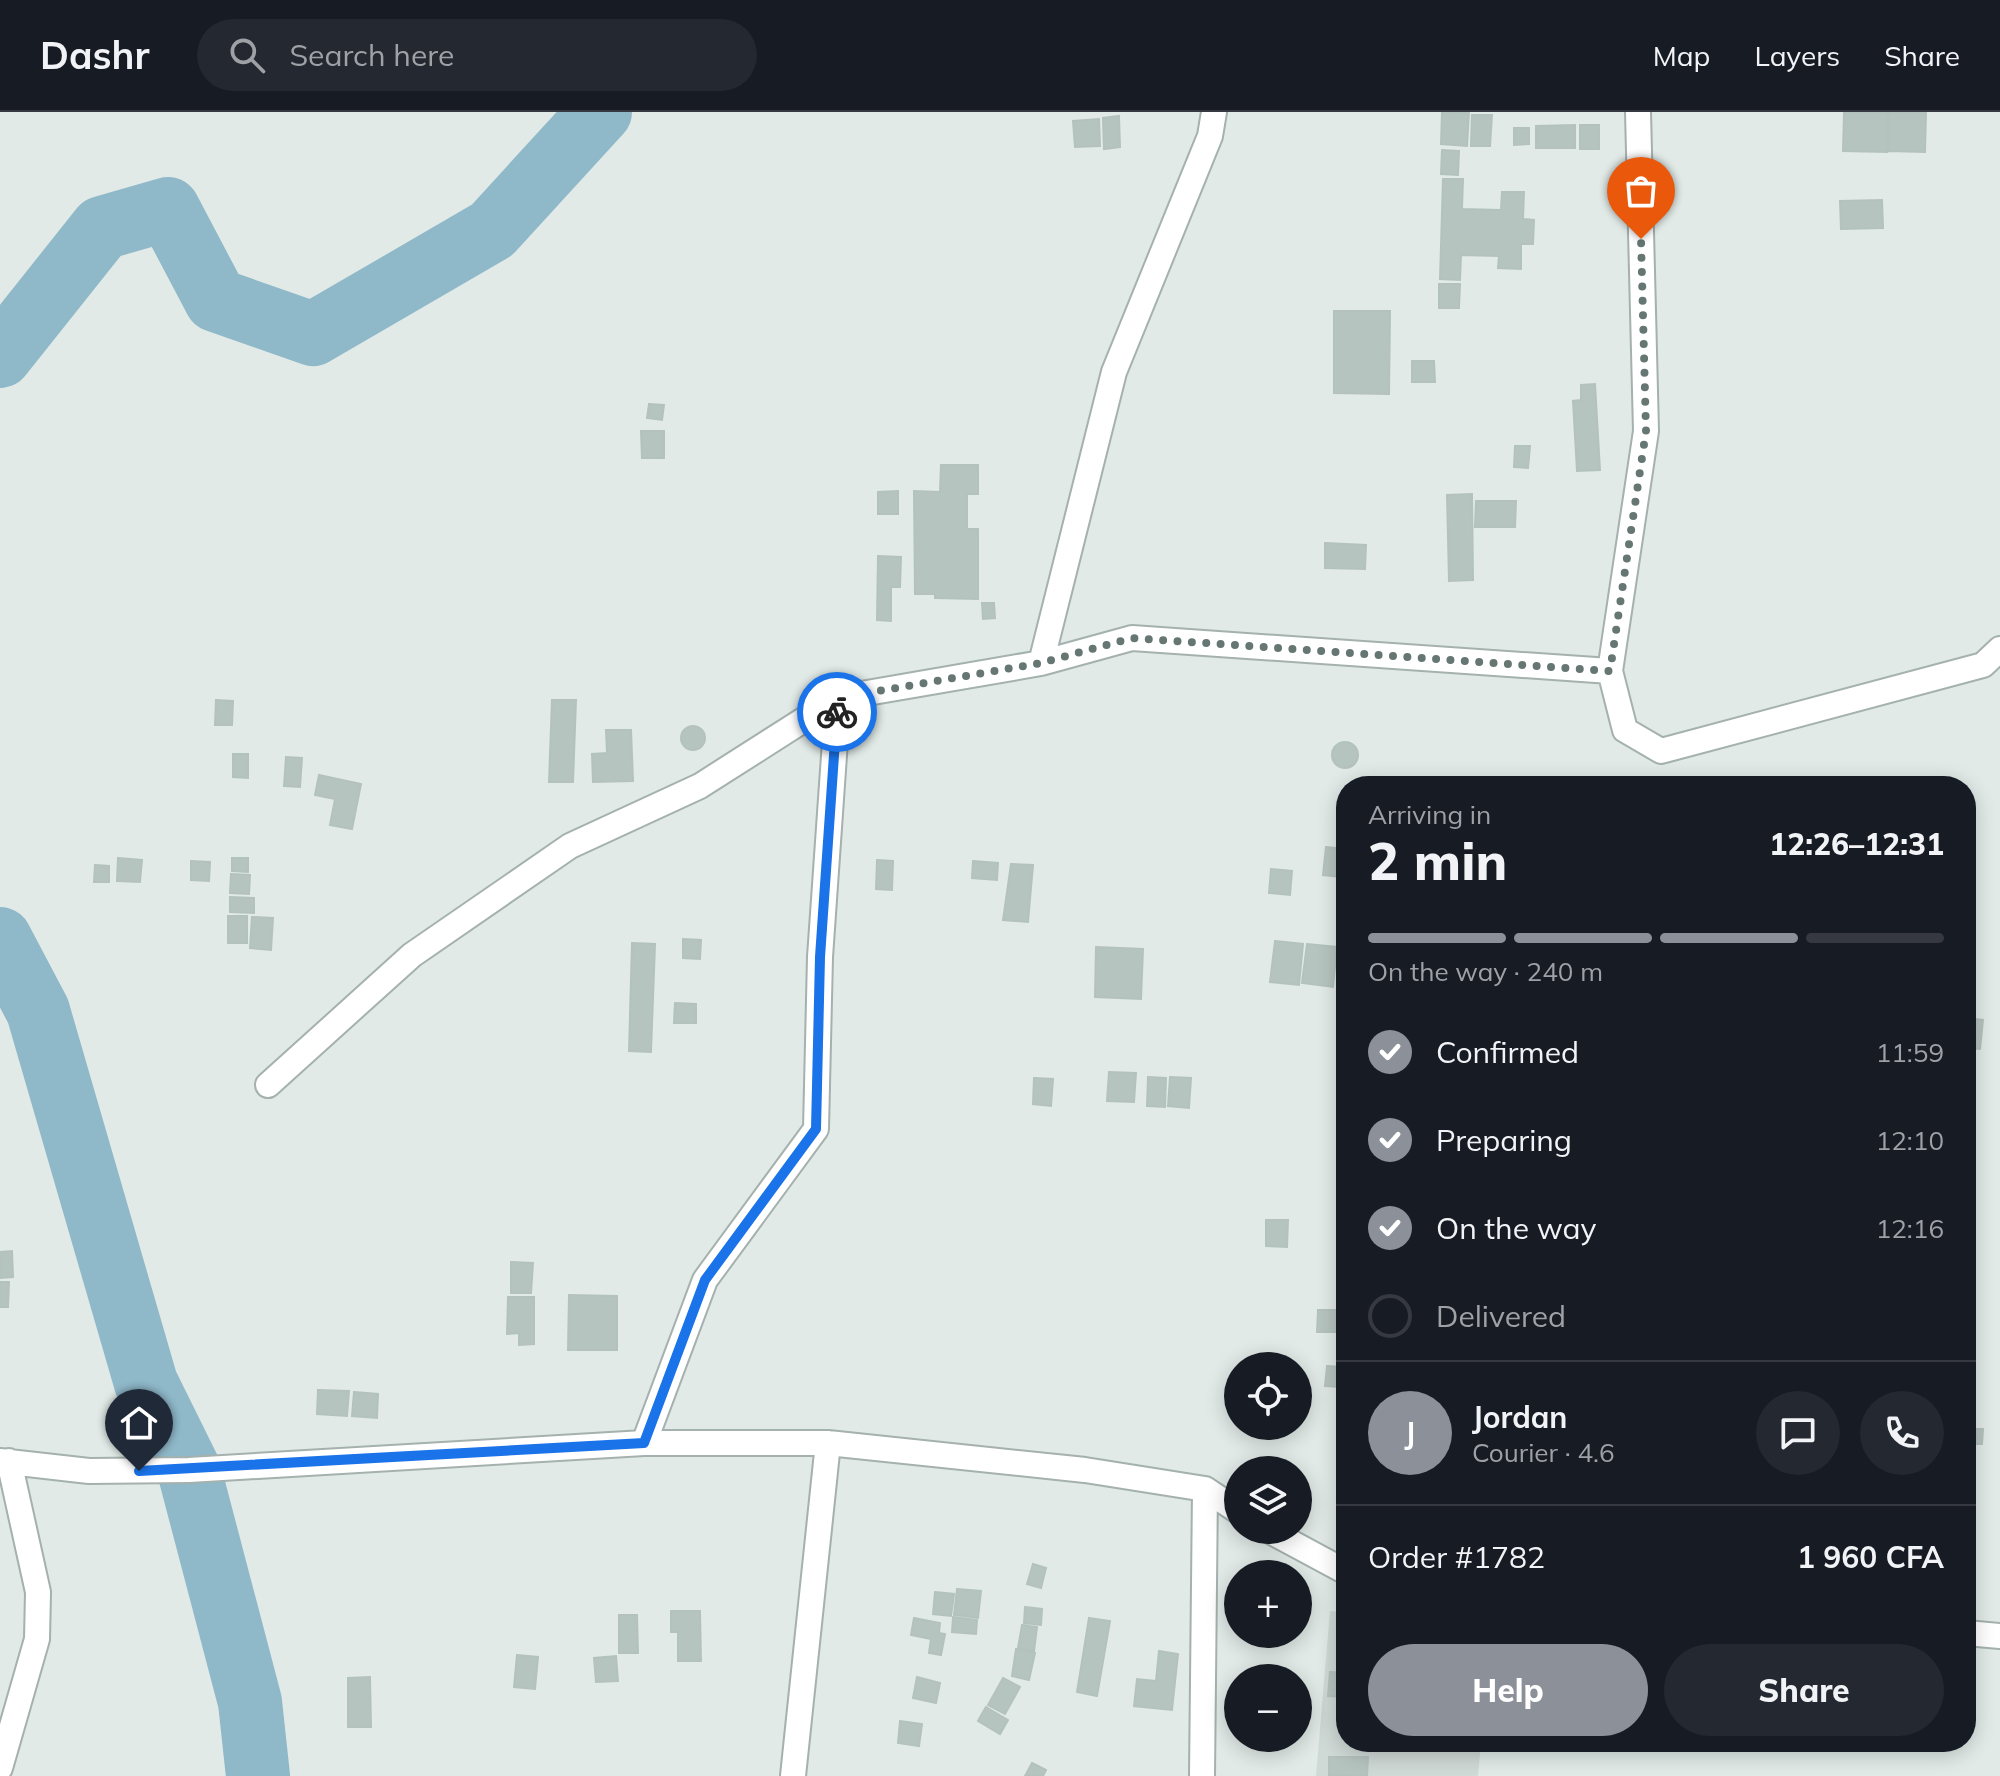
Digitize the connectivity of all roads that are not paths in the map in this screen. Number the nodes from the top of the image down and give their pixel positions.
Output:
1 (1214, 112) edge
2 (1638, 112) edge
3 (2000, 649) edge
4 (1041, 663) junction
5 (1610, 671) junction
6 (838, 698) junction
7 (268, 1085) dead end
8 (644, 1443) junction
9 (828, 1443) junction
10 (5, 1461) edge
11 (1205, 1489) junction
12 (1224, 1502) edge
13 (1294, 1544) edge
14 (1336, 1567) edge
15 (1976, 1634) edge
16 (2000, 1636) edge
17 (0, 1768) edge
18 (793, 1776) edge
19 (1202, 1776) edge

1 - 4 street
2 - 5 street
3 - 5 street
4 - 5 street
4 - 6 street
6 - 7 street
6 - 8 street
8 - 9 street
8 - 10 street
9 - 11 street
9 - 18 street
10 - 17 street
11 - 12 street
11 - 19 street
13 - 14 street
15 - 16 street

